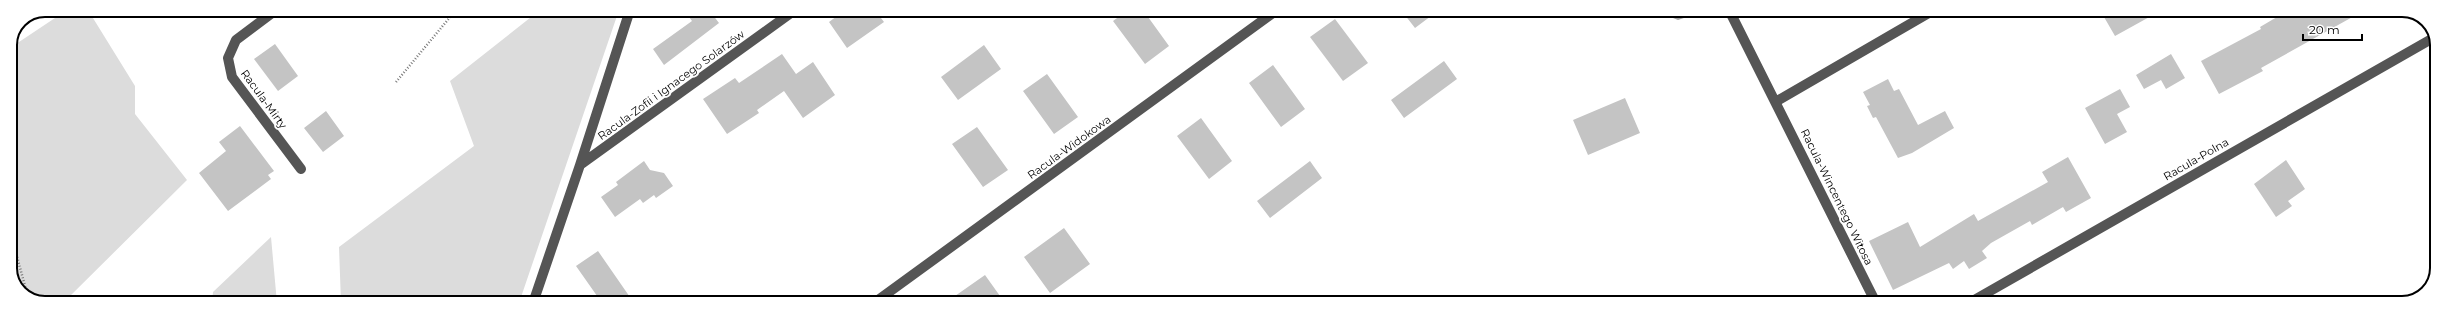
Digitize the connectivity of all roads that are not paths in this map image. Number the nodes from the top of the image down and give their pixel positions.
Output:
1 (267, 17) edge
2 (628, 17) edge
3 (784, 17) edge
4 (1267, 17) edge
5 (1733, 17) edge
6 (1922, 17) edge
7 (2429, 40) edge
8 (1777, 101) junction
9 (580, 165) junction
10 (301, 169) dead end
11 (535, 296) edge
12 (884, 296) edge
13 (1873, 296) edge
14 (1981, 296) edge

1 - 10 street, Racula-Mirty
2 - 9 street, Racula-Zofii i Ignacego Solarzów
3 - 9 street, Racula-Zofii i Ignacego Solarzów
4 - 12 street, Racula-Widokowa
5 - 8 street, Racula-Wincentego Witosa
6 - 8 street
7 - 14 street, Racula-Polna
8 - 13 street, Racula-Wincentego Witosa
9 - 11 street, Racula-Zofii i Ignacego Solarzów

